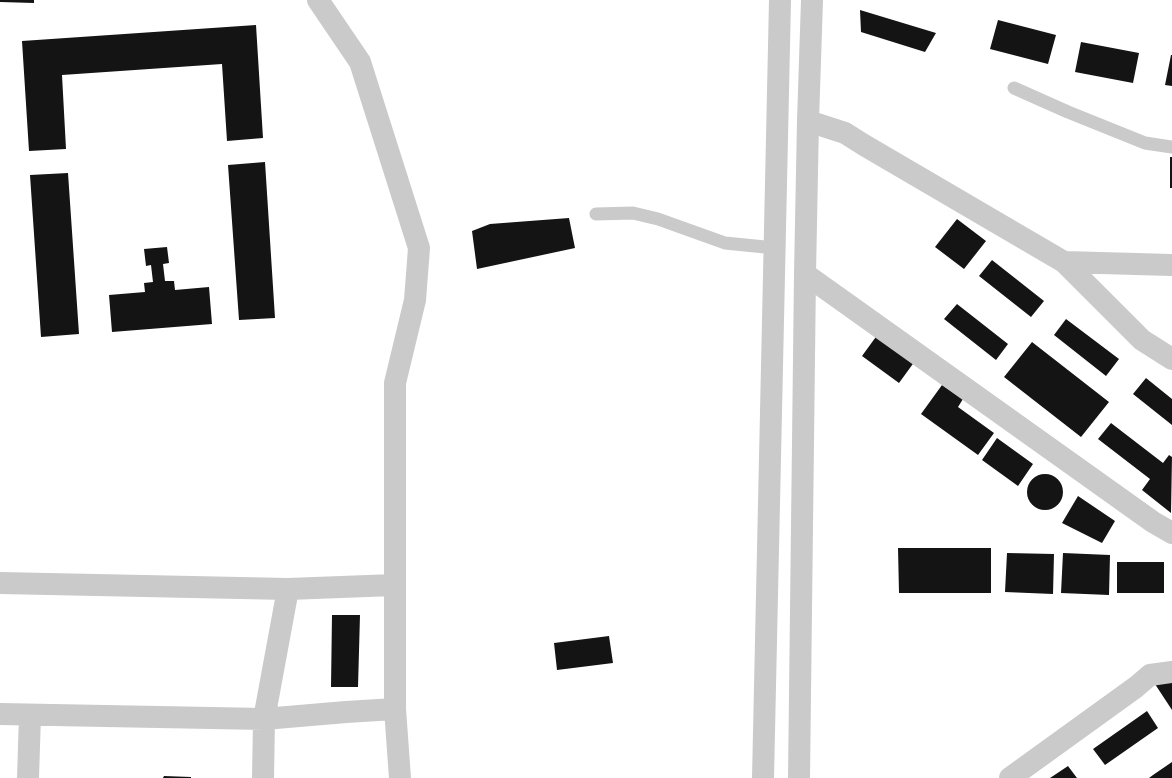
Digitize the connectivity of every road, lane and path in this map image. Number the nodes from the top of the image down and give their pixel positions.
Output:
1 (318, 0) edge
2 (780, 0) edge
3 (812, 0) edge
4 (1014, 88) dead end
5 (808, 121) junction
6 (1172, 146) edge
7 (596, 214) dead end
8 (775, 248) junction
9 (1064, 262) junction
10 (1172, 265) edge
11 (805, 274) junction
12 (1172, 359) edge
13 (1172, 533) edge
14 (0, 583) edge
15 (394, 585) junction
16 (288, 589) junction
17 (1172, 672) edge
18 (395, 709) junction
19 (0, 714) edge
20 (30, 715) junction
21 (264, 719) junction
22 (28, 778) edge
23 (263, 778) edge
24 (400, 778) edge
25 (763, 778) edge
26 (799, 778) edge
27 (1010, 778) edge

1 - 15 street
2 - 8 street
3 - 5 street
4 - 6 lane
5 - 9 street
5 - 11 street
7 - 8 lane
8 - 25 street
9 - 10 street
9 - 12 street
11 - 13 street
11 - 26 street
14 - 16 street
15 - 16 street
15 - 18 street
16 - 21 street
17 - 27 street
18 - 21 street
18 - 24 street
19 - 20 street
20 - 21 street
20 - 22 street
21 - 23 street

